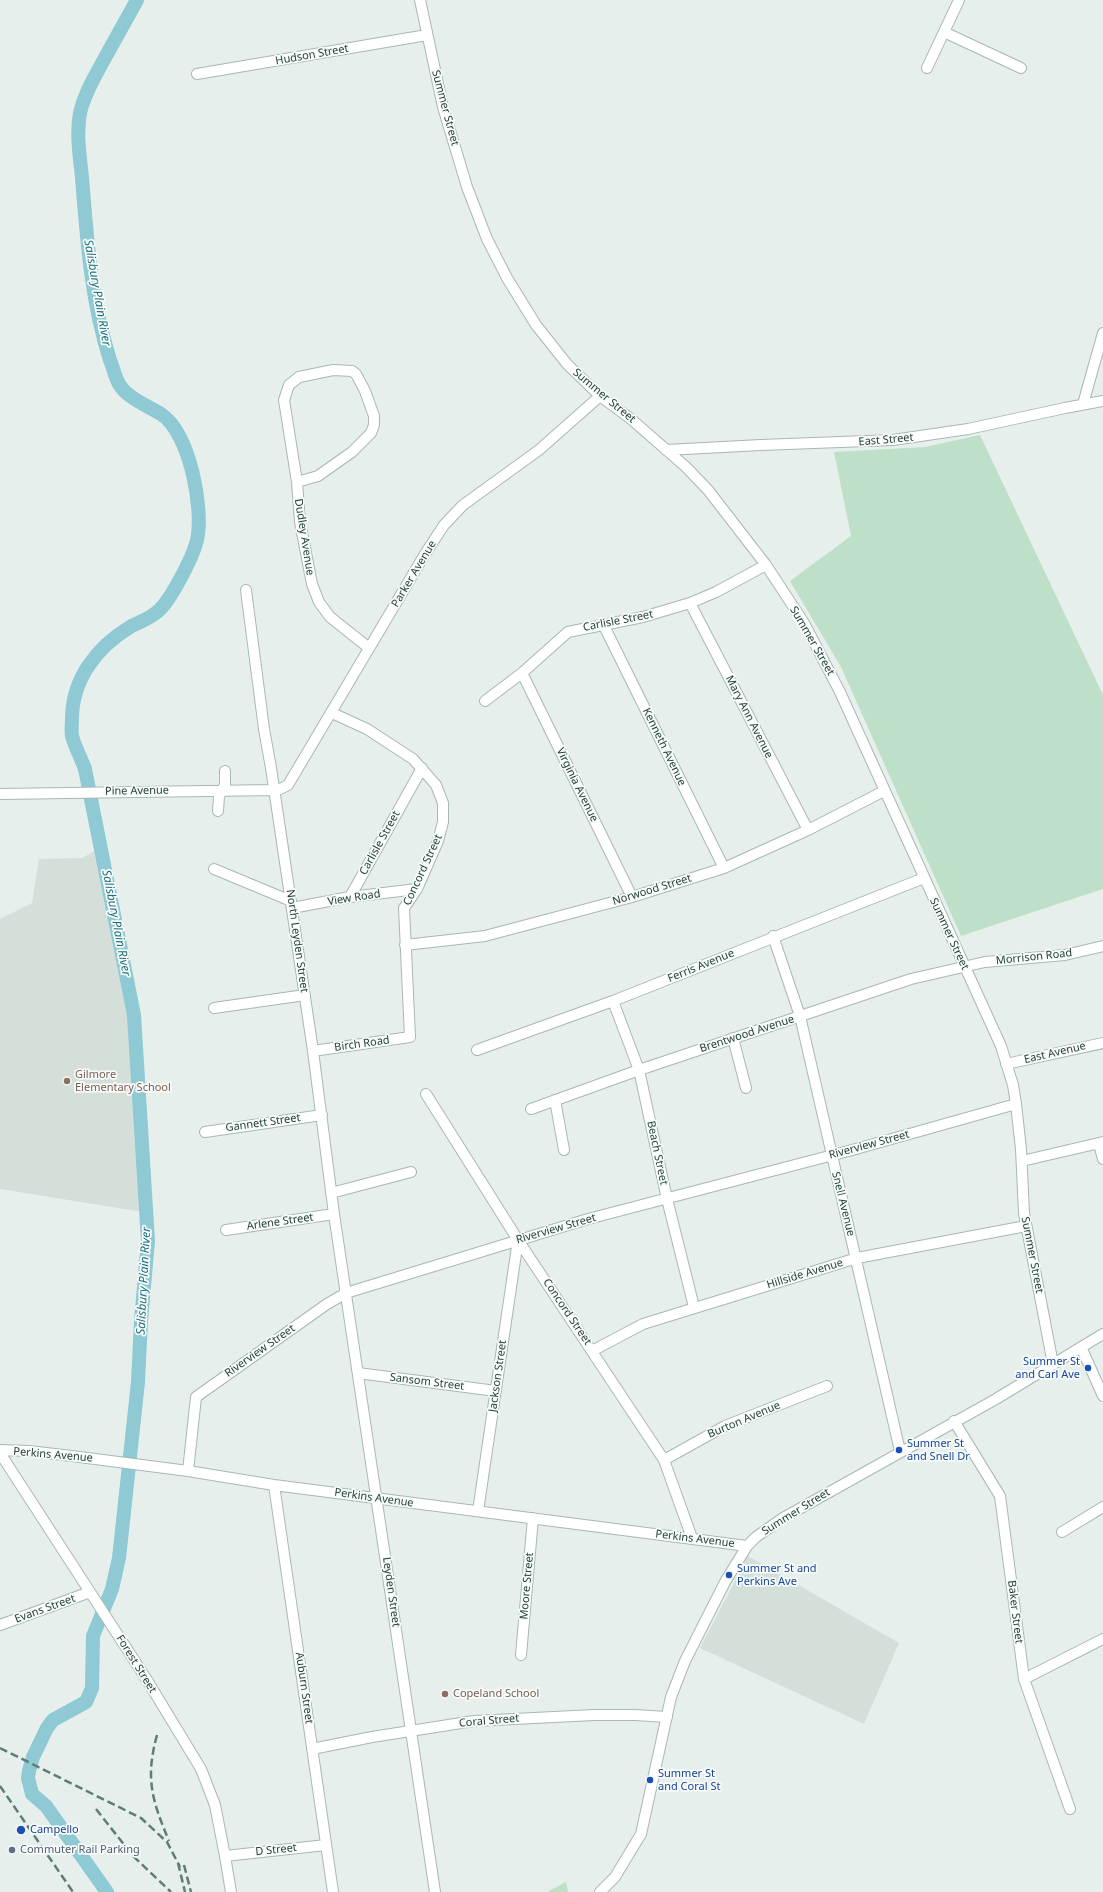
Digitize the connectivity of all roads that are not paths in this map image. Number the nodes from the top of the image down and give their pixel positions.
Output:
1 (420, 0) edge
2 (959, 0) edge
3 (944, 32) junction
4 (427, 35) junction
5 (927, 68) dead end
6 (1021, 68) dead end
7 (197, 74) dead end
8 (1103, 333) edge
9 (600, 396) junction
10 (1103, 401) edge
11 (1083, 404) junction
12 (666, 450) junction
13 (297, 482) junction
14 (766, 565) junction
15 (246, 590) dead end
16 (690, 603) junction
17 (604, 626) junction
18 (369, 648) junction
19 (522, 674) junction
20 (485, 701) dead end
21 (332, 713) junction
22 (422, 768) junction
23 (225, 771) dead end
24 (222, 790) junction
25 (275, 790) junction
26 (884, 791) junction
27 (0, 794) edge
28 (218, 811) dead end
29 (808, 830) junction
30 (724, 868) junction
31 (214, 869) dead end
32 (924, 878) junction
33 (416, 889) junction
34 (350, 897) junction
35 (632, 897) junction
36 (292, 904) junction
37 (773, 936) junction
38 (405, 945) junction
39 (1103, 946) edge
40 (964, 966) junction
41 (305, 995) junction
42 (613, 1001) junction
43 (214, 1008) dead end
44 (800, 1016) junction
45 (410, 1037) joint
46 (733, 1038) junction
47 (1103, 1042) edge
48 (477, 1050) dead end
49 (313, 1051) junction
50 (1006, 1064) junction
51 (638, 1070) junction
52 (746, 1088) dead end
53 (426, 1094) dead end
54 (554, 1100) junction
55 (1016, 1104) junction
56 (531, 1109) dead end
57 (322, 1115) junction
58 (205, 1132) dead end
59 (1101, 1143) edge
60 (564, 1150) dead end
61 (832, 1155) junction
62 (1103, 1159) edge
63 (1022, 1161) junction
64 (410, 1172) dead end
65 (331, 1193) junction
66 (667, 1199) junction
67 (334, 1214) junction
68 (1026, 1226) junction
69 (226, 1230) dead end
70 (518, 1240) junction
71 (857, 1258) junction
72 (346, 1293) junction
73 (694, 1307) junction
74 (1103, 1334) edge
75 (1081, 1348) junction
76 (592, 1351) junction
77 (1054, 1364) junction
78 (358, 1373) junction
79 (827, 1386) dead end
80 (496, 1390) junction
81 (1103, 1396) edge
82 (954, 1422) junction
83 (900, 1451) junction
84 (0, 1452) edge
85 (664, 1460) junction
86 (188, 1471) junction
87 (274, 1485) junction
88 (377, 1498) junction
89 (1103, 1508) edge
90 (478, 1511) junction
91 (533, 1518) junction
92 (1062, 1532) dead end
93 (692, 1538) junction
94 (747, 1546) junction
95 (90, 1592) junction
96 (0, 1625) edge
97 (1103, 1638) edge
98 (521, 1655) dead end
99 (1024, 1679) junction
100 (667, 1717) junction
101 (411, 1731) junction
102 (312, 1749) junction
103 (1070, 1809) dead end
104 (326, 1845) junction
105 (225, 1856) junction
106 (231, 1892) edge
107 (333, 1892) edge
108 (435, 1892) edge
109 (600, 1892) edge

1 - 4 street, Summer Street
2 - 3 street
3 - 5 street
3 - 6 street
4 - 7 street, Hudson Street
4 - 9 street, Summer Street
8 - 11 street
9 - 12 street, Summer Street
9 - 18 street, Parker Avenue
10 - 11 street, East Street
11 - 12 street, East Street
12 - 14 street, Summer Street
13 - 13 street, Dudley Avenue
13 - 18 street, Dudley Avenue
14 - 16 street, Carlisle Street
14 - 26 street, Summer Street
15 - 25 street, North Leyden Street
16 - 17 street, Carlisle Street
16 - 29 street, Mary Ann Avenue
17 - 19 street, Carlisle Street
17 - 30 street, Kenneth Avenue
18 - 21 street, Parker Avenue
19 - 20 street, Carlisle Street
19 - 35 street, Virginia Avenue
21 - 22 street, Concord Street
21 - 25 street, Parker Avenue
22 - 33 street, Concord Street
22 - 34 street, Carlisle Street
23 - 24 street
24 - 25 street, Pine Avenue
24 - 27 street, Pine Avenue
24 - 28 street
25 - 36 street, North Leyden Street
26 - 29 street, Norwood Street
26 - 32 street, Summer Street
29 - 30 street, Norwood Street
30 - 35 street, Norwood Street
31 - 36 street
32 - 37 street, Ferris Avenue
32 - 40 street, Summer Street
33 - 34 street, View Road
33 - 38 street, Concord Street
34 - 36 street, View Road
35 - 38 street, Norwood Street
36 - 41 street, North Leyden Street
37 - 42 street, Ferris Avenue
37 - 44 street, Snell Avenue
38 - 45 street, Concord Street
39 - 40 street, Morrison Road
40 - 44 street, Brentwood Avenue
40 - 50 street, Summer Street
41 - 43 street
41 - 49 street, North Leyden Street
42 - 48 street, Ferris Avenue
42 - 51 street, Beach Street
44 - 46 street, Brentwood Avenue
44 - 61 street, Snell Avenue
45 - 49 street, Birch Road
46 - 51 street, Brentwood Avenue
46 - 52 street
47 - 50 street, East Avenue
49 - 57 street, North Leyden Street
50 - 55 street, Summer Street
51 - 54 street, Brentwood Avenue
51 - 66 street, Beach Street
53 - 70 street, Concord Street
54 - 56 street, Brentwood Avenue
54 - 60 street
55 - 61 street, Riverview Street
55 - 63 street, Summer Street
57 - 58 street, Gannett Street
57 - 65 street, North Leyden Street
59 - 62 street
59 - 63 street
61 - 66 street, Riverview Street
61 - 71 street, Snell Avenue
63 - 68 street, Summer Street
64 - 65 street
65 - 67 street, North Leyden Street
66 - 70 street, Riverview Street
66 - 73 street, Beach Street
67 - 69 street, Arlene Street
67 - 72 street, North Leyden Street
68 - 71 street, Hillside Avenue
68 - 77 street, Summer Street
70 - 72 street, Riverview Street
70 - 76 street, Concord Street
70 - 80 street, Jackson Street
71 - 73 street, Hillside Avenue
71 - 83 street, Snell Avenue
72 - 78 street, Leyden Street
72 - 86 street, Riverview Street
73 - 76 street, Hillside Avenue
74 - 75 street, Summer Street
75 - 77 street, Summer Street
75 - 81 street
76 - 85 street, Concord Street
77 - 82 street, Summer Street
78 - 80 street, Sansom Street
78 - 88 street, Leyden Street
79 - 85 street, Burton Avenue
80 - 90 street, Jackson Street
82 - 83 street, Summer Street
82 - 99 street, Baker Street
83 - 94 street, Summer Street
84 - 86 street, Perkins Avenue
84 - 95 street, Forest Street
85 - 93 street, Concord Street
86 - 87 street, Perkins Avenue
87 - 88 street, Perkins Avenue
87 - 102 street, Auburn Street
88 - 90 street, Perkins Avenue
88 - 101 street, Leyden Street
89 - 92 street
90 - 91 street, Perkins Avenue
91 - 93 street, Perkins Avenue
91 - 98 street, Moore Street
93 - 94 street, Perkins Avenue
94 - 100 street, Summer Street
95 - 96 street, Evans Street
95 - 105 street, Forest Street
97 - 99 street
99 - 103 street, Baker Street
100 - 101 street, Coral Street
100 - 109 street, Summer Street
101 - 102 street, Coral Street
101 - 108 street, Leyden Street
102 - 104 street, Auburn Street
104 - 105 street, D Street
104 - 107 street, Auburn Street
105 - 106 street, Forest Street

